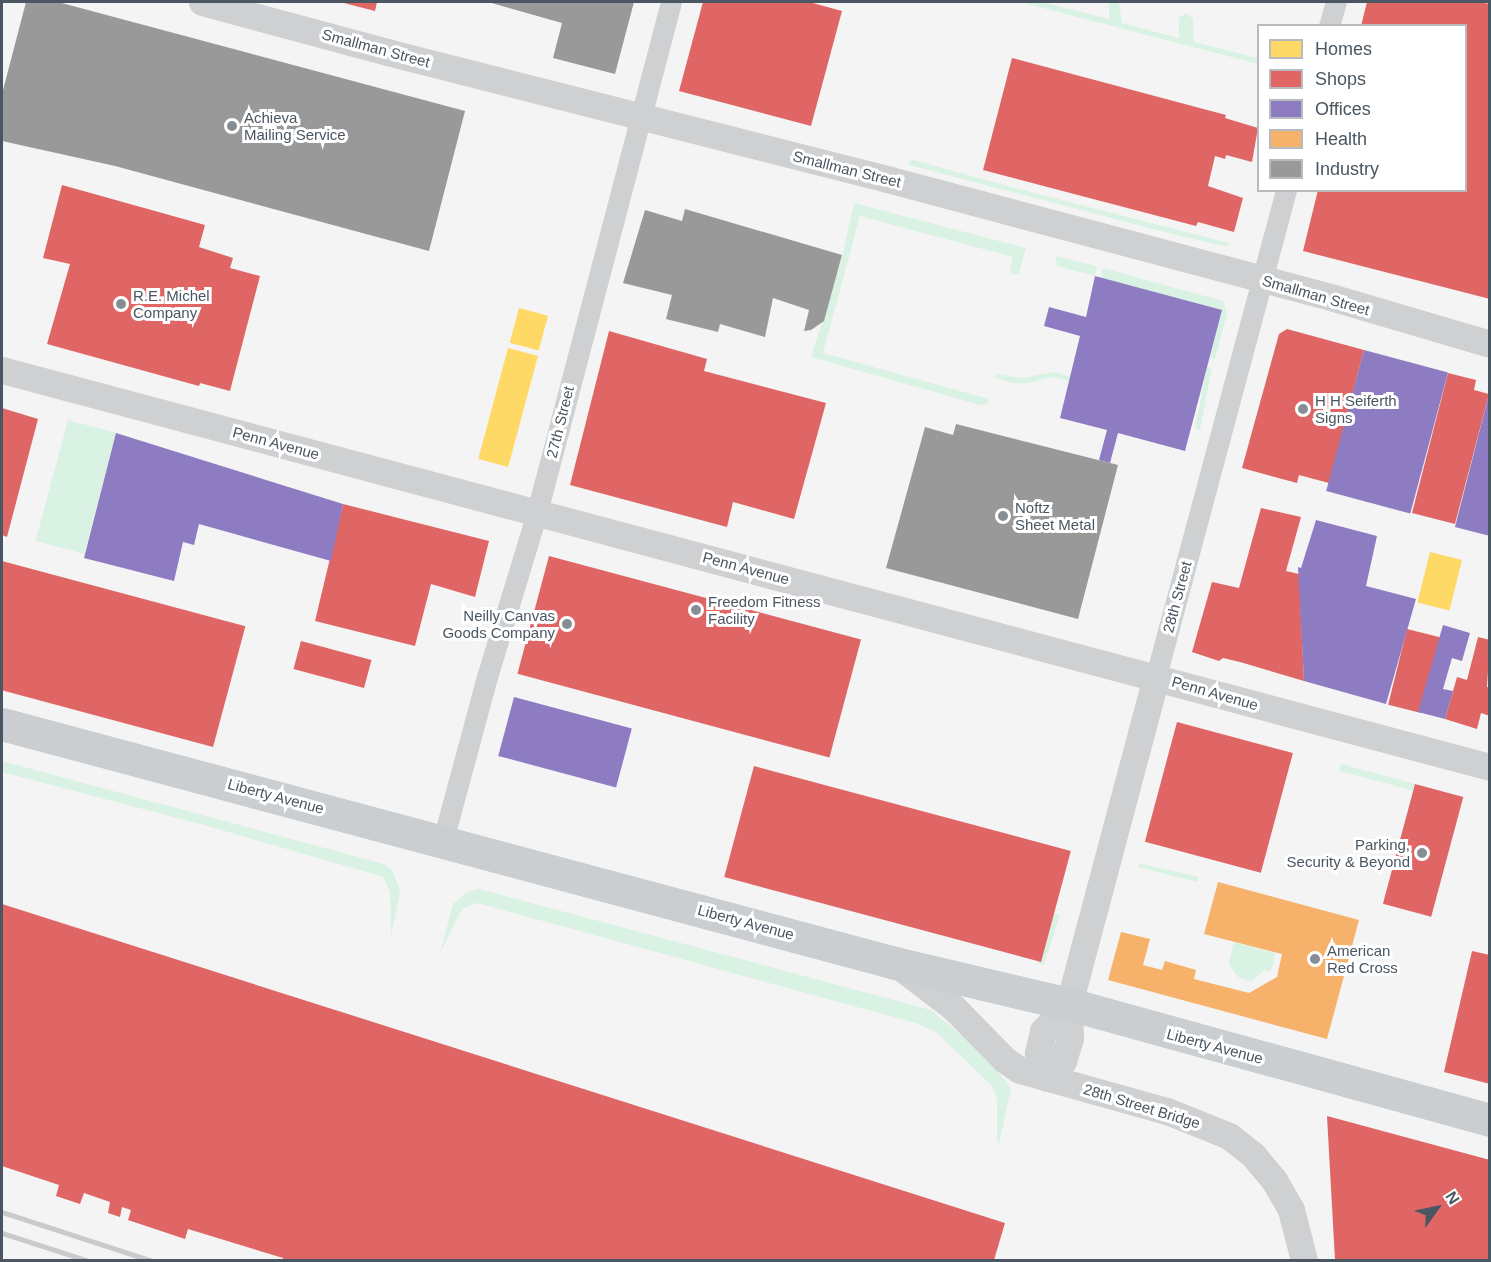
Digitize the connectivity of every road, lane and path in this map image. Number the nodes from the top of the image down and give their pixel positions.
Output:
1 (202, 2) edge
2 (671, 2) edge
3 (1336, 2) edge
4 (1330, 24) edge
5 (640, 117) junction
6 (1285, 192) edge
7 (1263, 279) junction
8 (1490, 344) edge
9 (2, 370) edge
10 (537, 512) junction
11 (1156, 676) junction
12 (2, 724) edge
13 (1490, 767) edge
14 (443, 840) junction
15 (895, 963) junction
16 (1069, 1004) junction
17 (1048, 1078) junction
18 (1490, 1120) edge
19 (1304, 1260) edge

1 - 5 street, Smallman Street
2 - 5 street, 27th Street
3 - 4 street
5 - 7 street, Smallman Street
5 - 10 street, 27th Street
6 - 7 street, 28th Street
7 - 8 street, Smallman Street
7 - 11 street, 28th Street
9 - 10 street, Penn Avenue
10 - 11 street, Penn Avenue
10 - 14 street, 27th Street
11 - 13 street, Penn Avenue
11 - 16 street, 28th Street
12 - 14 main road, Liberty Avenue
14 - 15 main road, Liberty Avenue
15 - 16 main road, Liberty Avenue
15 - 17 street, 28th Street Bridge
16 - 17 street, 28th Street
16 - 18 main road, Liberty Avenue
17 - 19 street, 28th Street Bridge

